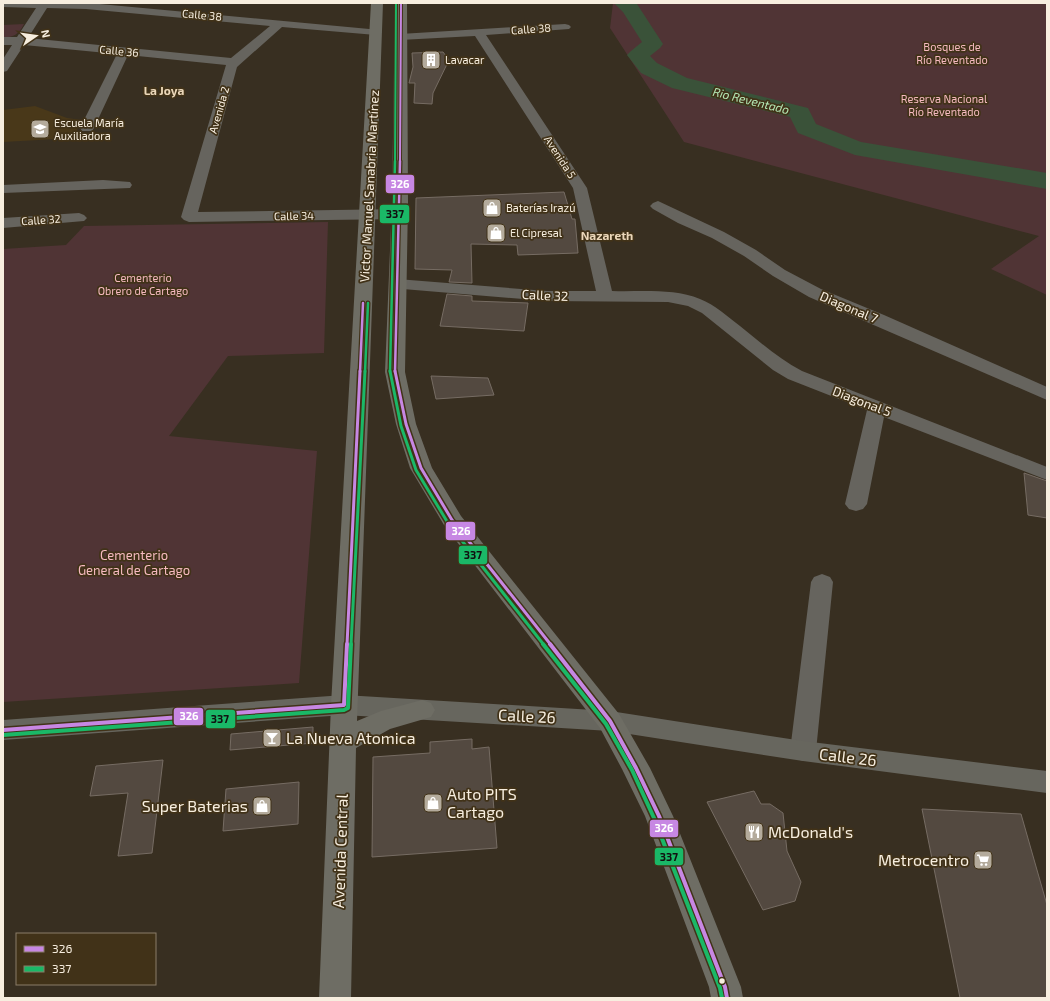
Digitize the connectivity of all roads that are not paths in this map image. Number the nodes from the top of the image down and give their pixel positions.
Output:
1 (377, 3) edge
2 (401, 3) edge
3 (3, 4) edge
4 (52, 4) edge
5 (280, 23) junction
6 (565, 26) dead end
7 (376, 32) junction
8 (479, 33) junction
9 (400, 37) junction
10 (3, 41) edge
11 (20, 41) junction
12 (124, 51) junction
13 (234, 62) junction
14 (3, 68) edge
15 (86, 128) dead end
16 (124, 185) dead end
17 (3, 189) edge
18 (658, 206) dead end
19 (367, 208) junction
20 (400, 208) junction
21 (189, 217) joint
22 (80, 218) dead end
23 (3, 223) edge
24 (397, 284) junction
25 (605, 296) junction
26 (693, 302) joint
27 (1047, 394) edge
28 (877, 406) junction
29 (1047, 474) edge
30 (856, 504) dead end
31 (822, 582) dead end
32 (344, 705) junction
33 (422, 710) junction
34 (610, 721) junction
35 (3, 730) edge
36 (344, 743) junction
37 (803, 751) junction
38 (1047, 782) edge
39 (335, 998) edge
40 (727, 998) edge

1 - 7 main road, Victor Manuel Sanabria Martínez
2 - 9 main road, Victor Manuel Sanabria Martínez
3 - 4 street, Calle 38
4 - 5 street, Calle 38
4 - 11 street
5 - 7 street, Calle 38
5 - 13 street, Avenida 2
6 - 8 street, Calle 38
7 - 19 main road, Victor Manuel Sanabria Martínez
8 - 9 street, Calle 38
8 - 25 street, Avenida 5
9 - 20 main road, Victor Manuel Sanabria Martínez
10 - 11 street, Calle 36
11 - 12 street, Calle 36
11 - 14 street
12 - 13 street, Calle 36
12 - 15 street
13 - 21 street, Avenida 2
16 - 17 street
18 - 27 street, Diagonal 7
19 - 20 main road
19 - 21 street, Calle 34
19 - 32 main road, Victor Manuel Sanabria Martínez
20 - 24 main road, Victor Manuel Sanabria Martínez
22 - 23 street, Calle 32
24 - 25 street, Calle 32
24 - 34 main road, Victor Manuel Sanabria Martínez
25 - 26 street, Calle 32
26 - 28 street, Diagonal 5
28 - 29 street, Diagonal 5
28 - 30 street
31 - 37 street
32 - 33 main road, Calle 26
32 - 35 main road, Calle 26
32 - 36 main road, Avenida Central
33 - 34 main road, Calle 26
33 - 36 main road
34 - 37 main road, Calle 26
34 - 40 main road, Victor Manuel Sanabria Martínez
36 - 39 main road, Avenida Central
37 - 38 main road, Calle 26

